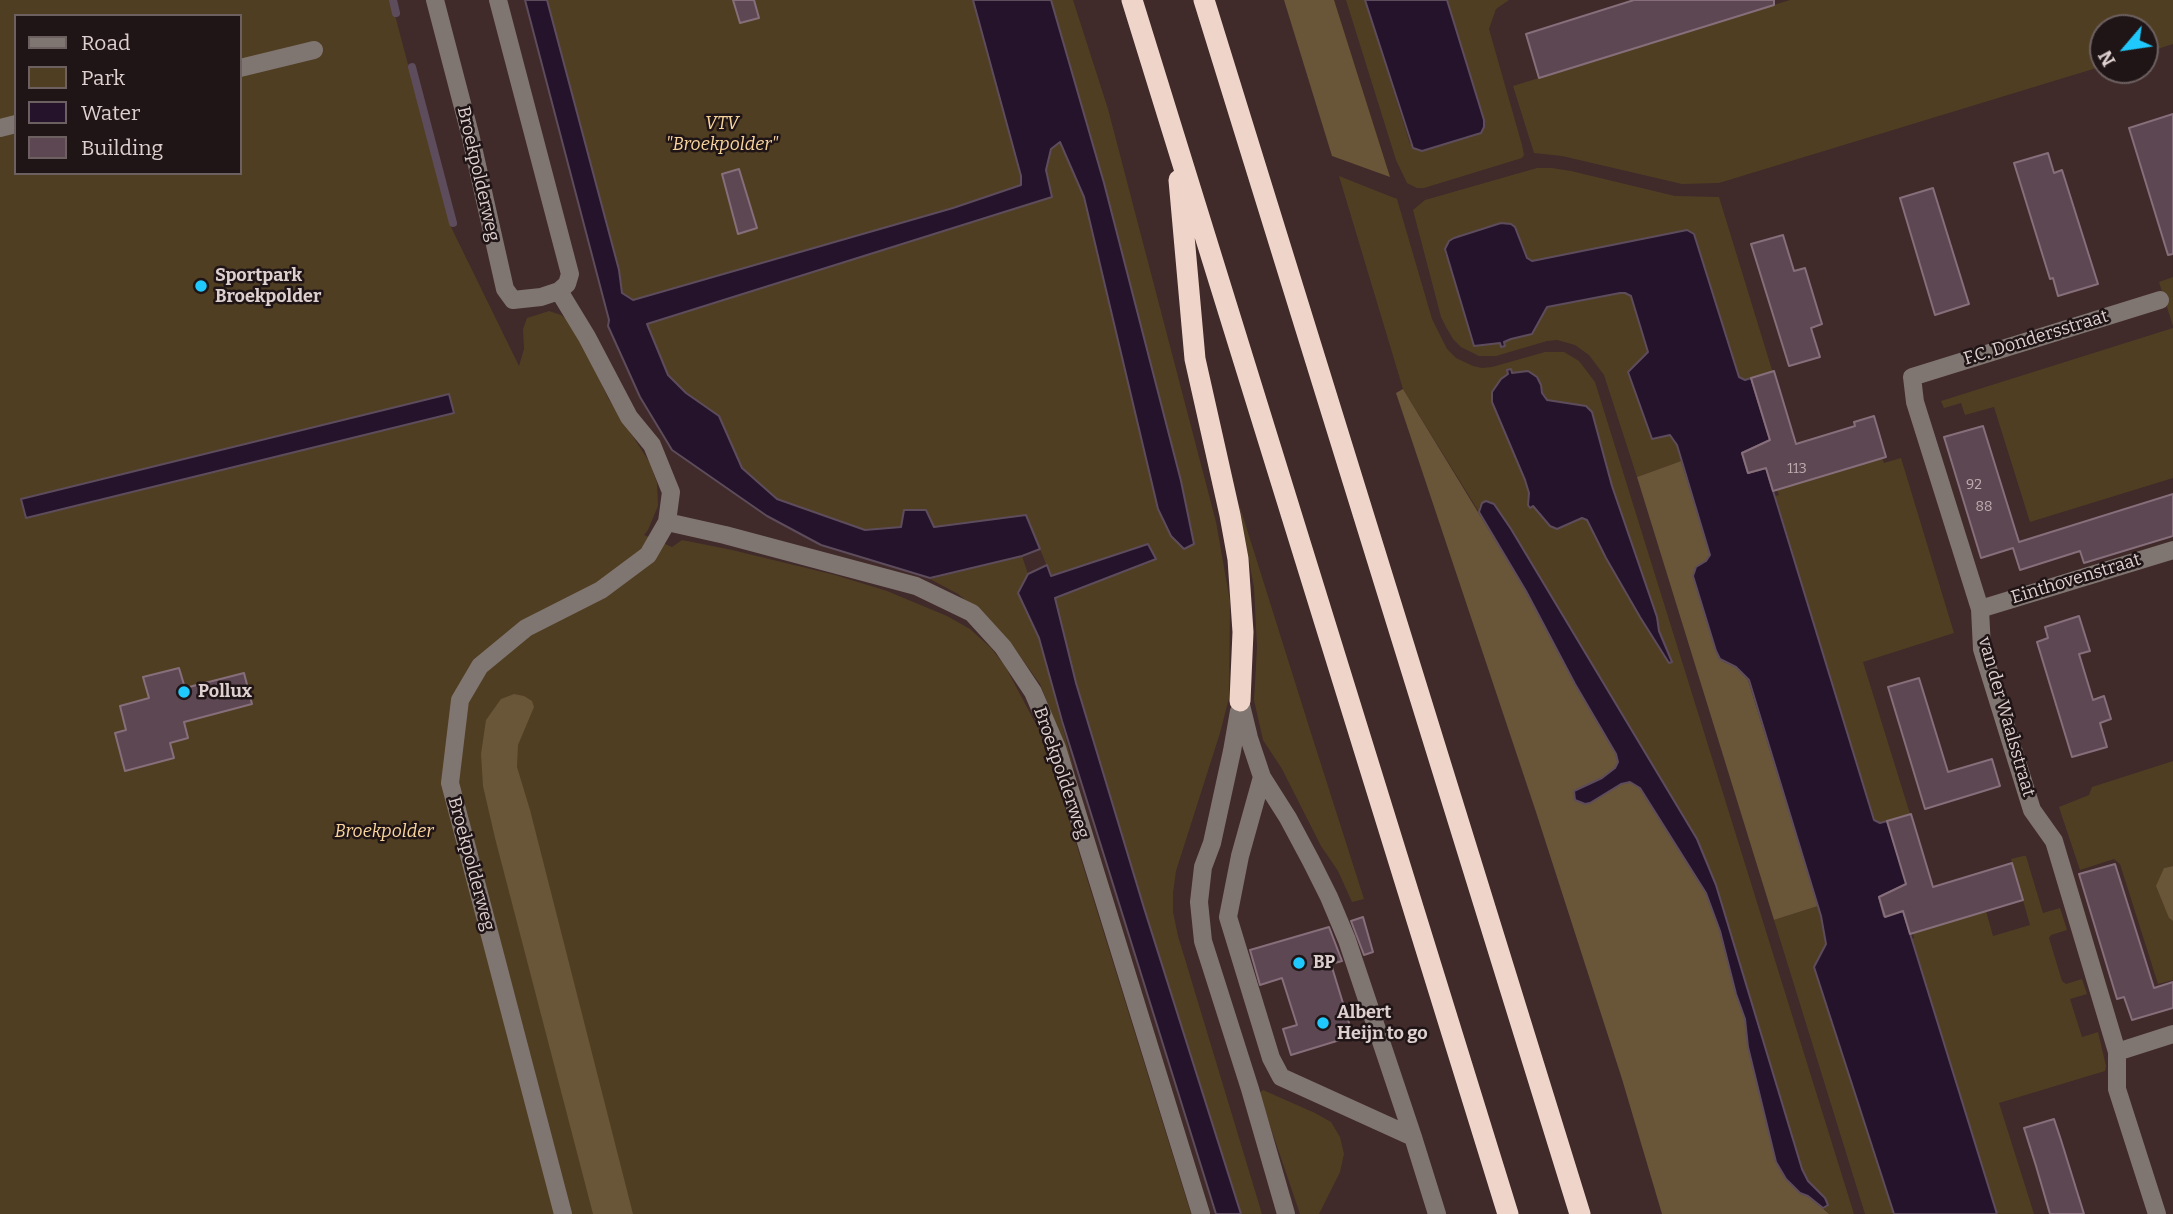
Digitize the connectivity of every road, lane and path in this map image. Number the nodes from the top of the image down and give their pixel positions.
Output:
1 (435, 0) edge
2 (498, 0) edge
3 (1132, 0) edge
4 (1204, 0) edge
5 (314, 50) dead end
6 (242, 68) edge
7 (1175, 139) junction
8 (559, 291) junction
9 (2160, 300) dead end
10 (1912, 377) joint
11 (667, 523) junction
12 (2173, 550) edge
13 (1980, 609) junction
14 (1240, 701) junction
15 (1262, 777) junction
16 (2173, 1034) edge
17 (2116, 1052) junction
18 (1413, 1137) junction
19 (563, 1214) edge
20 (1201, 1214) edge
21 (1286, 1214) edge
22 (1437, 1214) edge
23 (1508, 1214) edge
24 (1580, 1214) edge
25 (2157, 1214) edge

1 - 8 street, Broekpolderweg
2 - 8 street
3 - 7 highway
4 - 24 highway
5 - 6 street
7 - 14 highway
7 - 23 highway
8 - 11 street, Broekpolderweg
9 - 10 street, F.C. Dondersstraat
10 - 13 street, van der Waalsstraat
11 - 19 street, Broekpolderweg
11 - 20 street, Broekpolderweg
12 - 13 street, Einthovenstraat
13 - 17 street, van der Waalsstraat
14 - 15 street
14 - 21 street
15 - 18 street
15 - 18 street
16 - 17 street
17 - 25 street, van der Waalsstraat
18 - 22 street

